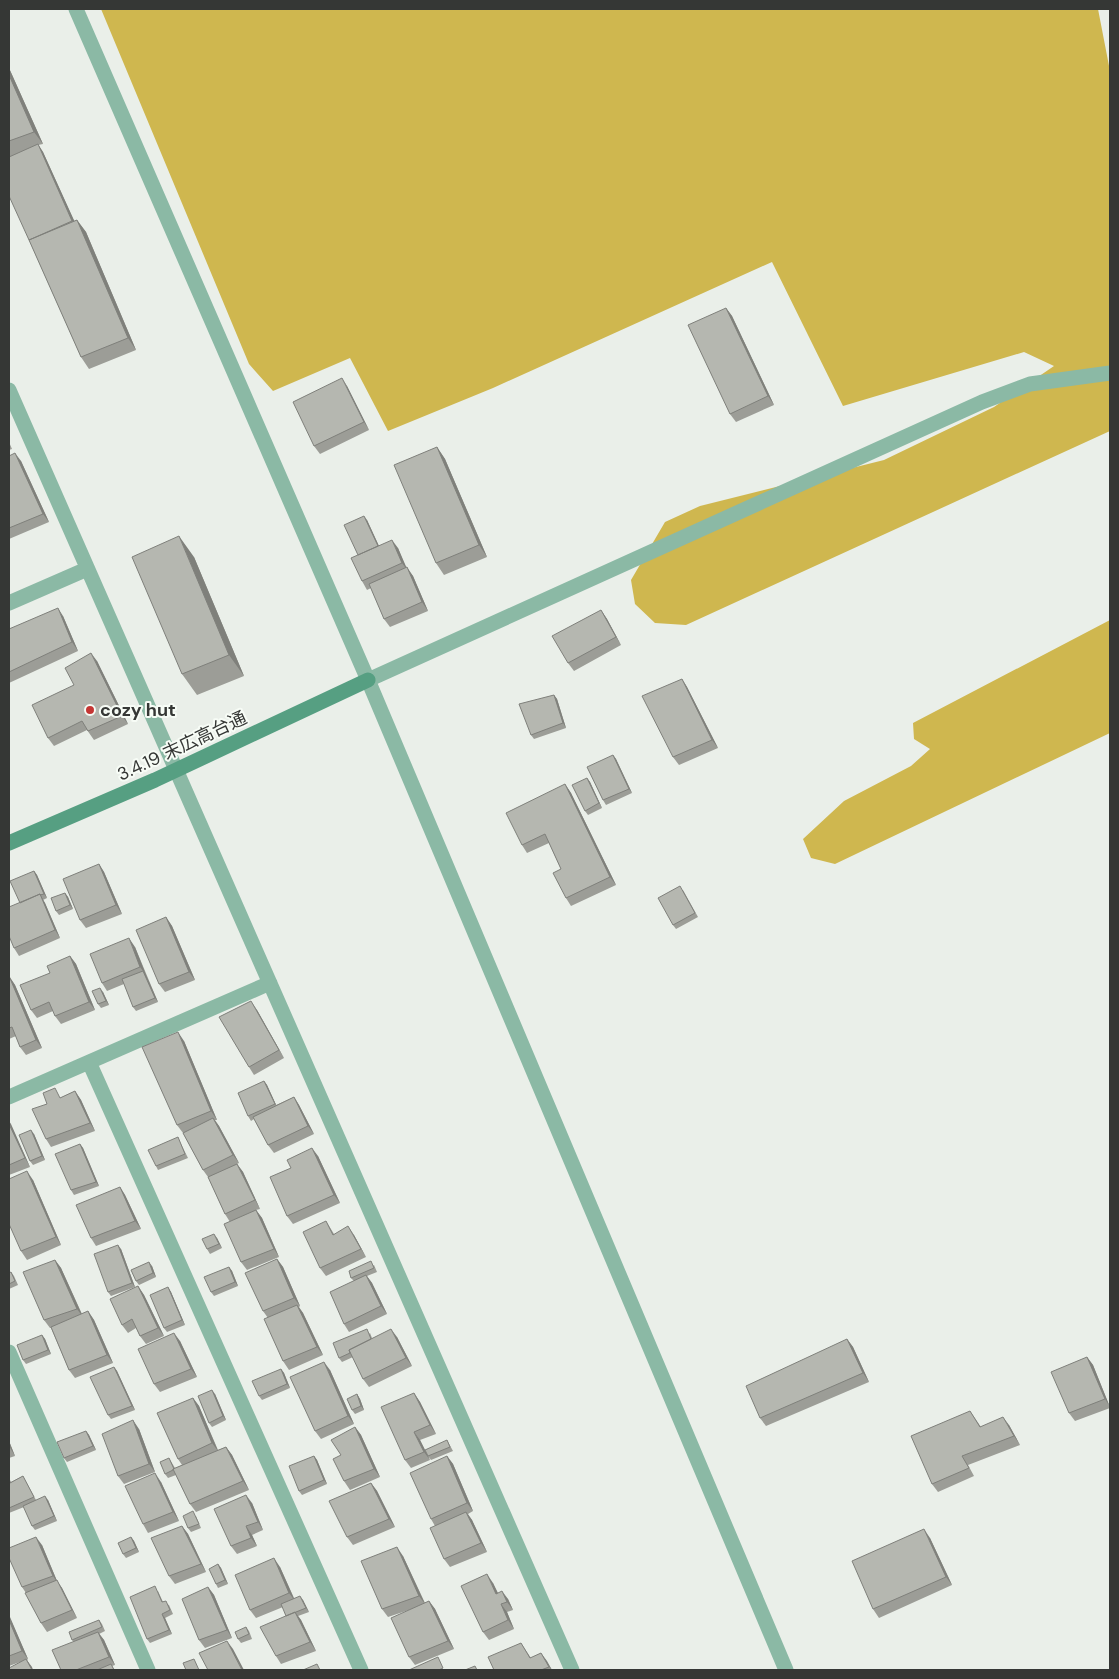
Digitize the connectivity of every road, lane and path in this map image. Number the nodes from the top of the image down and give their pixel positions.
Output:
1 (76, 9) edge
2 (1110, 372) edge
3 (9, 390) edge
4 (88, 569) junction
5 (9, 603) edge
6 (368, 680) junction
7 (176, 770) junction
8 (9, 843) edge
9 (270, 983) junction
10 (89, 1062) junction
11 (9, 1097) edge
12 (9, 1352) edge
13 (148, 1670) edge
14 (362, 1670) edge
15 (572, 1670) edge
16 (786, 1670) edge

1 - 6 street
2 - 6 street
3 - 4 street
4 - 5 street
4 - 7 street
6 - 7 street, 3.4.19 末広高台通
6 - 16 street
7 - 8 street, 3.4.19 末広高台通
7 - 9 street
9 - 10 street
9 - 15 street
10 - 11 street
10 - 14 street
12 - 13 street

